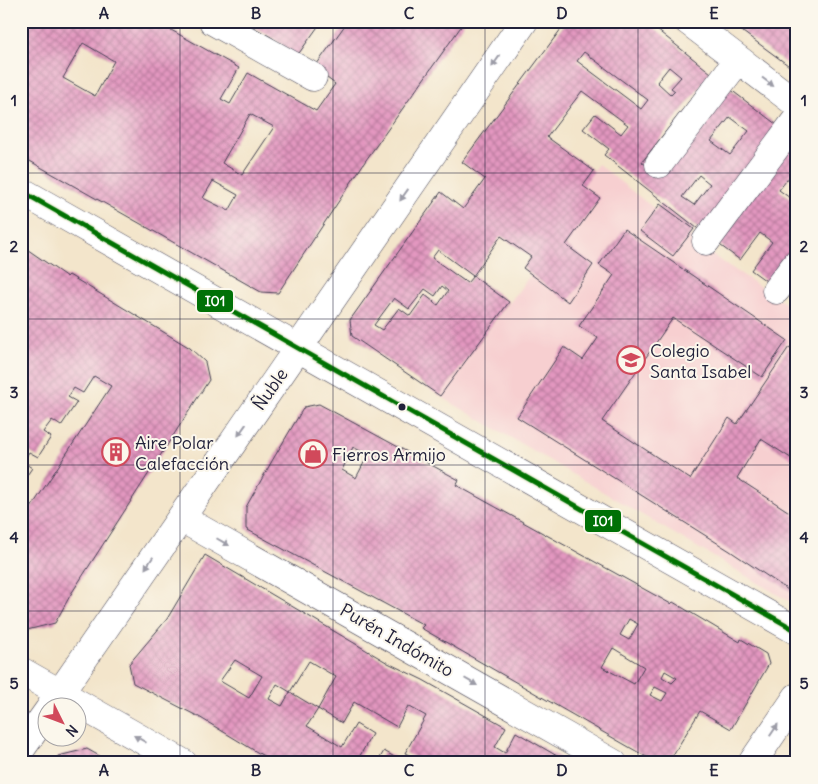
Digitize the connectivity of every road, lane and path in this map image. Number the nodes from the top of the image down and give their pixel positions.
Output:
1 (213, 21) edge
2 (524, 21) edge
3 (688, 21) edge
4 (738, 60) junction
5 (313, 77) dead end
6 (797, 104) edge
7 (797, 120) edge
8 (659, 164) dead end
9 (21, 191) edge
10 (706, 241) dead end
11 (797, 263) edge
12 (776, 290) dead end
13 (298, 348) junction
14 (181, 518) junction
15 (797, 631) edge
16 (21, 671) edge
17 (45, 696) edge
18 (59, 696) edge
19 (797, 696) edge
20 (88, 720) edge
21 (38, 725) edge
22 (21, 749) edge
23 (183, 763) edge
24 (612, 763) edge
25 (752, 763) edge

1 - 5 street
2 -> 13 street, Ñuble
3 - 4 street
4 -> 6 street
4 - 8 street
7 - 10 street
9 - 13 street
11 - 12 street
13 -> 14 street, Ñuble
13 - 15 street
14 -> 18 street, Ñuble
14 -> 24 street, Purén Indómito
16 - 17 street
25 -> 19 street
23 -> 20 street
21 - 22 street, Ñuble

